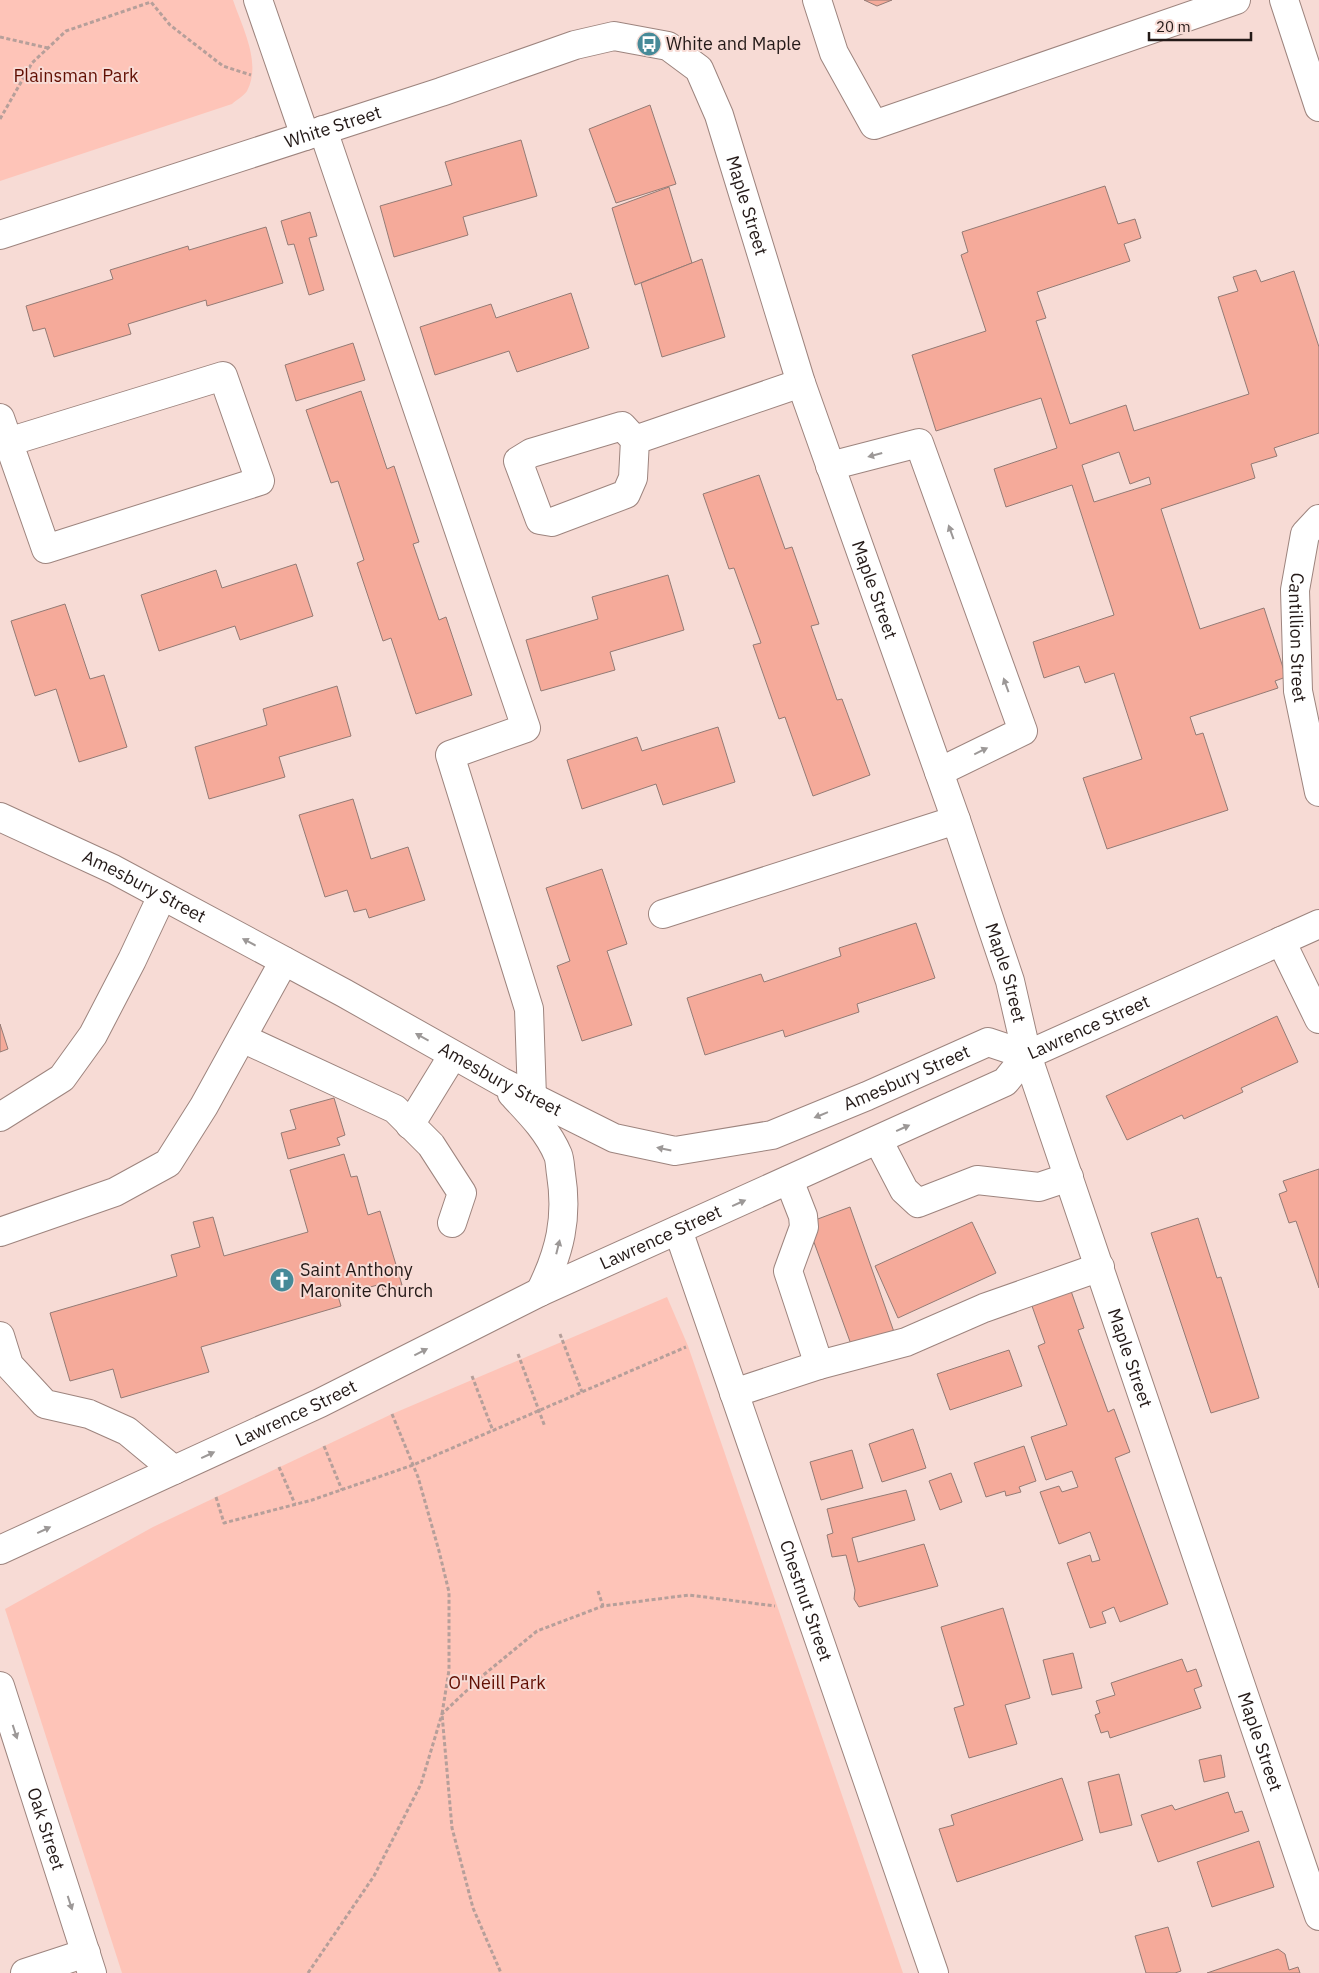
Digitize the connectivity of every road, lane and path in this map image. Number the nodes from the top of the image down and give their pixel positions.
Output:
1 (258, 0) edge
2 (817, 0) edge
3 (1236, 0) edge
4 (1284, 0) edge
5 (151, 1) edge
6 (0, 37) edge
7 (668, 46) joint
8 (48, 48) junction
9 (252, 75) dead end
10 (1319, 107) edge
11 (0, 119) edge
12 (314, 133) junction
13 (0, 235) edge
14 (801, 383) junction
15 (4, 430) edge
16 (635, 440) dead end
17 (830, 466) junction
18 (1319, 519) edge
19 (939, 772) junction
20 (1319, 792) edge
21 (0, 817) edge
22 (956, 820) junction
23 (162, 896) junction
24 (663, 914) dead end
25 (1319, 924) edge
26 (1281, 941) junction
27 (284, 961) junction
28 (1319, 1019) edge
29 (242, 1038) junction
30 (454, 1055) junction
31 (1028, 1055) junction
32 (502, 1082) junction
33 (532, 1097) junction
34 (0, 1117) edge
35 (410, 1125) junction
36 (878, 1140) junction
37 (1069, 1177) junction
38 (789, 1180) junction
39 (452, 1223) dead end
40 (678, 1230) junction
41 (0, 1232) edge
42 (1100, 1267) junction
43 (540, 1292) junction
44 (560, 1334) dead end
45 (0, 1336) edge
46 (688, 1346) dead end
47 (518, 1354) dead end
48 (819, 1365) junction
49 (472, 1376) dead end
50 (582, 1392) junction
51 (734, 1393) junction
52 (538, 1411) junction
53 (392, 1414) dead end
54 (545, 1427) dead end
55 (493, 1431) junction
56 (324, 1446) dead end
57 (413, 1466) junction
58 (279, 1467) dead end
59 (174, 1470) junction
60 (342, 1490) junction
61 (216, 1497) dead end
62 (295, 1504) junction
63 (0, 1550) edge
64 (598, 1591) dead end
65 (603, 1606) junction
66 (778, 1607) dead end
67 (0, 1686) edge
68 (442, 1714) junction
69 (1319, 1916) edge
70 (89, 1963) edge
71 (25, 1973) edge
72 (308, 1973) edge
73 (501, 1973) edge
74 (934, 1973) edge

1 - 12 street
2 - 3 street
4 - 10 street
5 - 8 path
5 - 9 path
6 - 8 path
7 - 12 street, White Street
7 - 14 street, Maple Street
8 - 11 path
12 - 13 street, White Street
12 - 33 street
14 - 16 street
14 - 17 street, Maple Street
15 - 15 street
17 - 19 street, Maple Street
19 -> 17 street
18 - 20 street, Cantillion Street
19 - 22 street, Maple Street
21 - 23 street, Amesbury Street
22 - 24 street
22 - 31 street, Maple Street
27 -> 23 street, Amesbury Street
23 - 34 street
25 - 26 street, Lawrence Street
26 - 28 street
26 - 31 street, Lawrence Street
27 - 29 street
30 -> 27 street, Amesbury Street
29 - 35 street
29 - 41 street
30 - 32 street, Amesbury Street
30 - 35 street
31 -> 33 street, Amesbury Street
36 -> 31 street, Lawrence Street
31 - 37 street, Maple Street
32 - 33 street, Amesbury Street
43 -> 32 street
35 - 39 street
36 - 37 street
36 - 38 street, Lawrence Street
37 - 42 street, Maple Street
40 -> 38 street, Lawrence Street
38 - 48 street
40 - 43 street, Lawrence Street
40 - 51 street, Chestnut Street
42 - 48 street
42 - 69 street, Maple Street
59 -> 43 street, Lawrence Street
44 - 50 path
45 - 59 street
46 - 50 path
47 - 52 path
48 - 51 street
49 - 55 path
50 - 52 path
51 - 74 street, Chestnut Street
52 - 54 path
52 - 55 path
53 - 57 path
55 - 57 path
56 - 60 path
57 - 60 path
57 - 68 path
58 - 62 path
63 -> 59 street, Lawrence Street
60 - 62 path
61 - 62 path
64 - 65 path
65 - 66 path
65 - 68 path
67 -> 70 street, Oak Street
68 - 72 path
68 - 73 path
70 - 71 street

